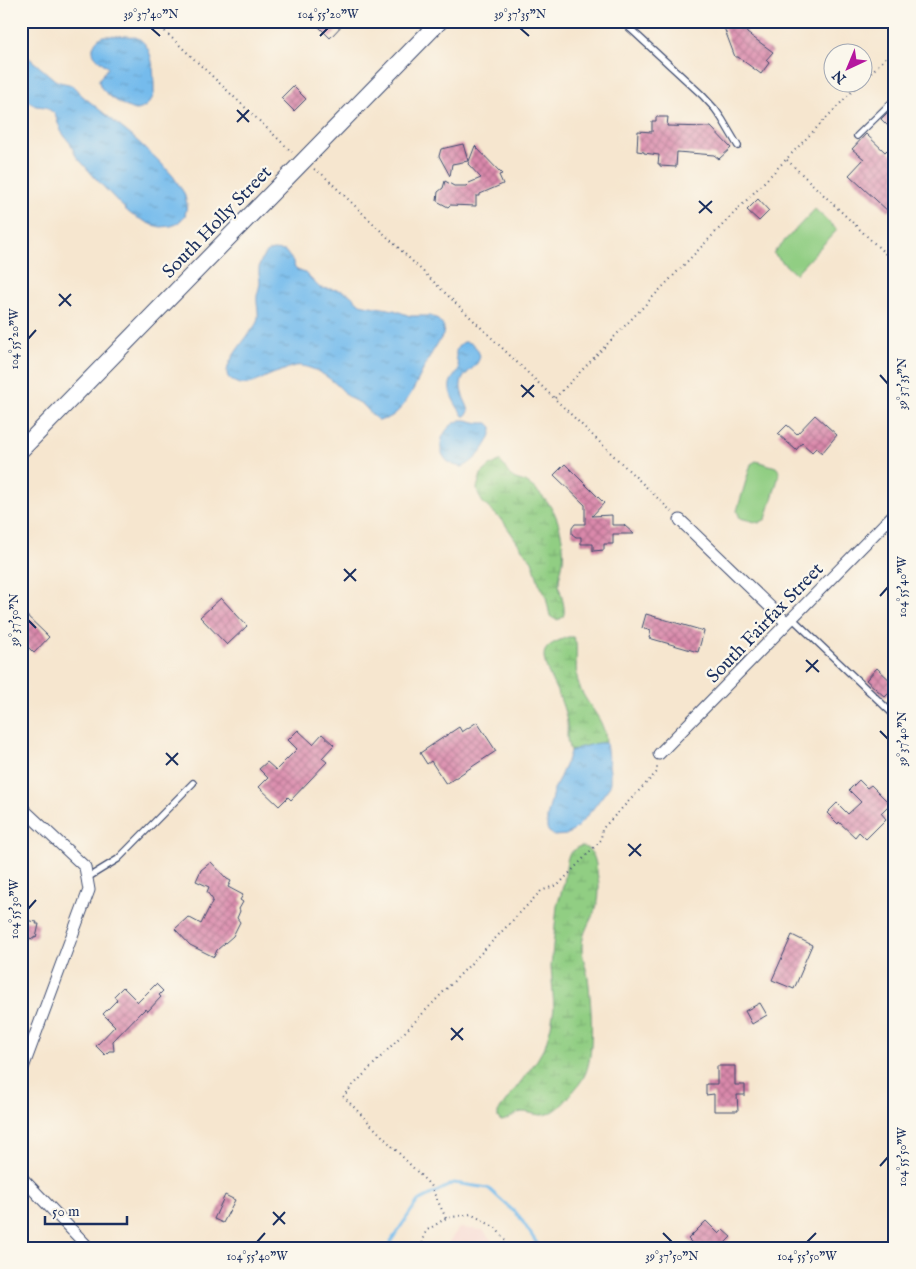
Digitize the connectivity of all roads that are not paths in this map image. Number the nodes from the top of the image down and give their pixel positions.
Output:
1 (440, 21) edge
2 (622, 21) edge
3 (895, 99) edge
4 (857, 136) dead end
5 (738, 146) dead end
6 (21, 450) edge
7 (895, 513) edge
8 (680, 520) road end
9 (789, 621) junction
10 (895, 716) edge
11 (658, 754) road end
12 (193, 783) dead end
13 (21, 807) edge
14 (86, 872) junction
15 (21, 1073) edge
16 (21, 1177) edge
17 (89, 1248) edge

1 - 6 street, South Holly Street
2 - 5 lane
3 - 4 lane
7 - 9 street, South Fairfax Street
8 - 9 street
9 - 10 lane
9 - 11 street, South Fairfax Street
12 - 14 lane
13 - 14 street
14 - 15 street
16 - 17 street

